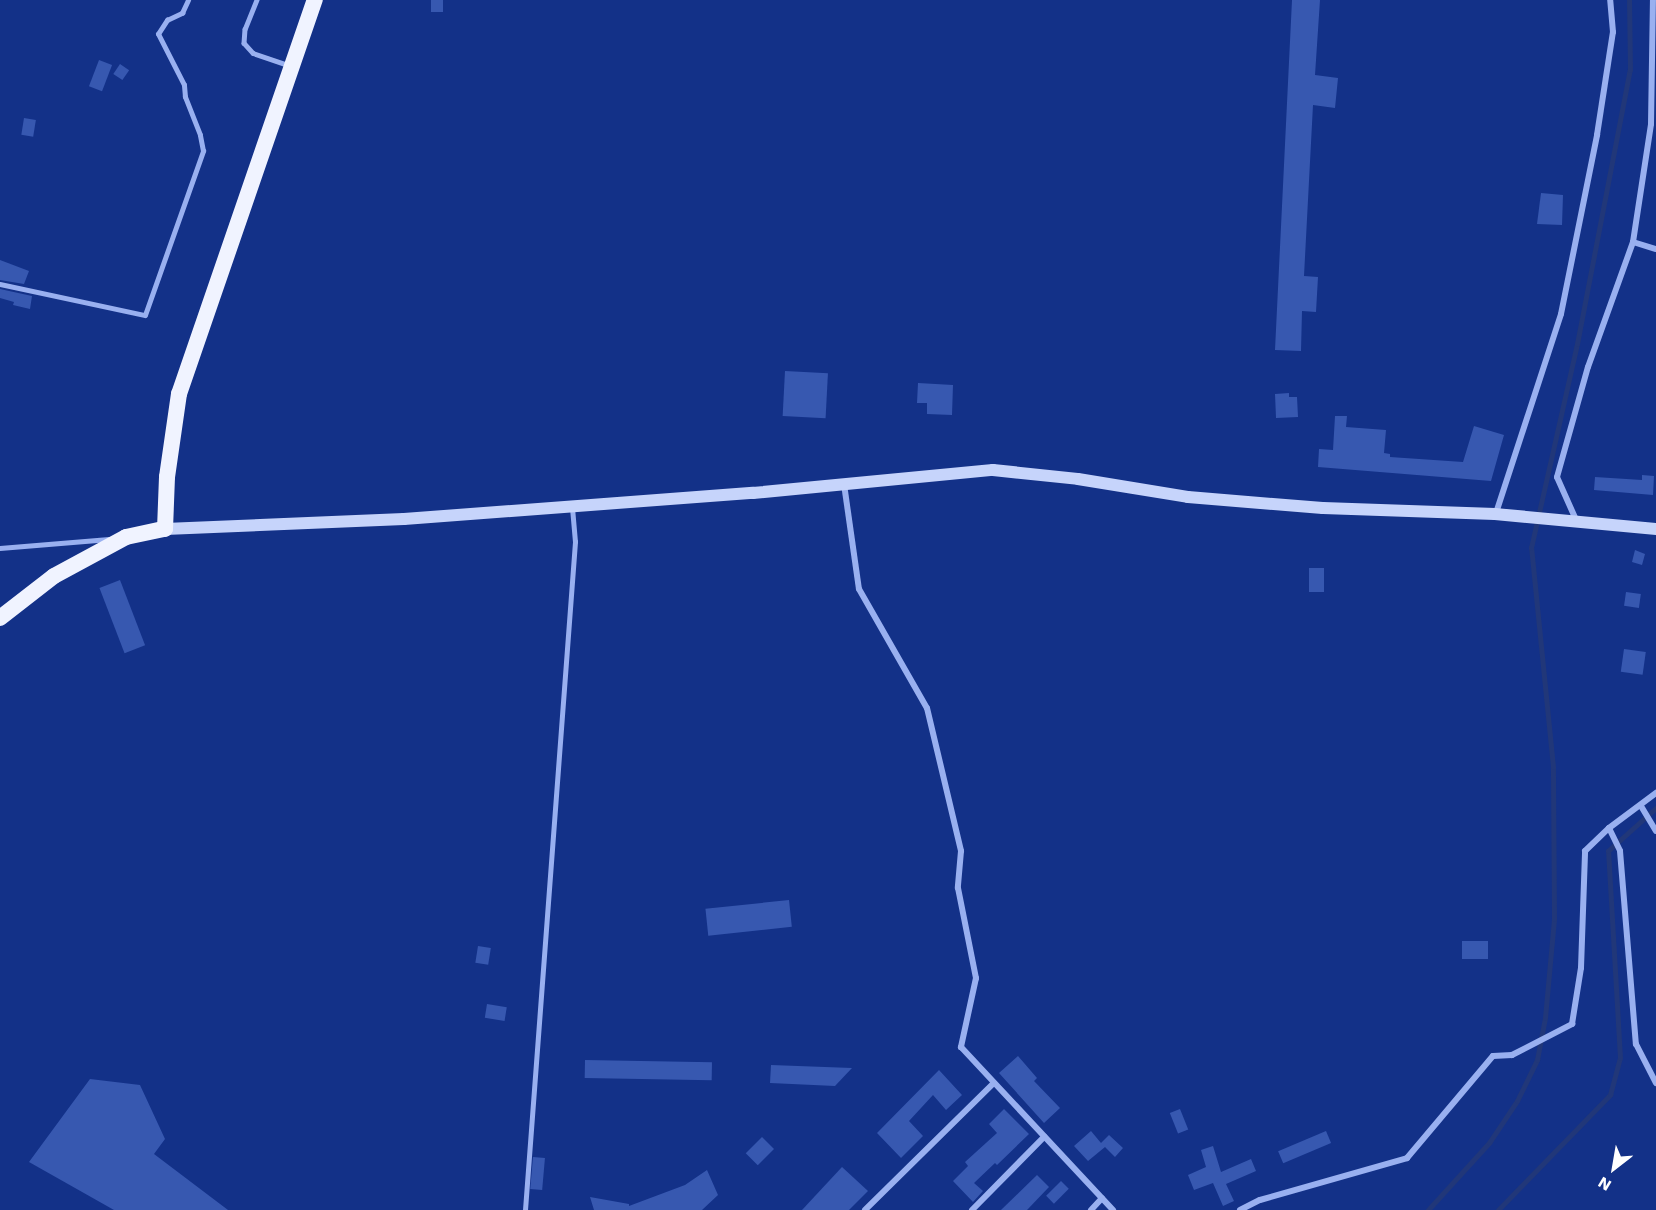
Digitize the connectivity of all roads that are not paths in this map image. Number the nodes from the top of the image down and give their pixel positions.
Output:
1 (188, 0) edge
2 (257, 0) edge
3 (315, 0) edge
4 (1610, 0) edge
5 (1653, 0) edge
6 (294, 67) junction
7 (1633, 242) junction
8 (1656, 249) edge
9 (0, 284) edge
10 (844, 484) junction
11 (572, 506) junction
12 (1499, 515) junction
13 (1577, 523) junction
14 (165, 529) junction
15 (1656, 529) edge
16 (126, 537) junction
17 (0, 548) edge
18 (0, 618) edge
19 (1656, 793) edge
20 (1641, 806) junction
21 (1609, 828) junction
22 (1656, 831) edge
23 (994, 1083) junction
24 (1656, 1083) edge
25 (1044, 1137) junction
26 (1102, 1198) junction
27 (525, 1210) edge
28 (865, 1210) edge
29 (972, 1210) edge
30 (1091, 1210) edge
31 (1113, 1210) edge
32 (1240, 1210) edge

1 - 9 lane
2 - 6 lane
3 - 6 highway
4 - 12 street
5 - 7 street
6 - 14 highway
7 - 8 street
7 - 13 street
10 - 11 main road
10 - 12 main road
10 - 23 street
11 - 14 main road
11 - 27 lane
12 - 13 main road
13 - 15 main road
14 - 16 highway
16 - 17 lane
16 - 18 highway
19 - 20 street
20 - 21 street
20 - 22 street
21 - 24 street
21 - 32 street
23 - 25 street
23 - 28 street
25 - 26 street
25 - 29 street
26 - 30 street
26 - 31 street

